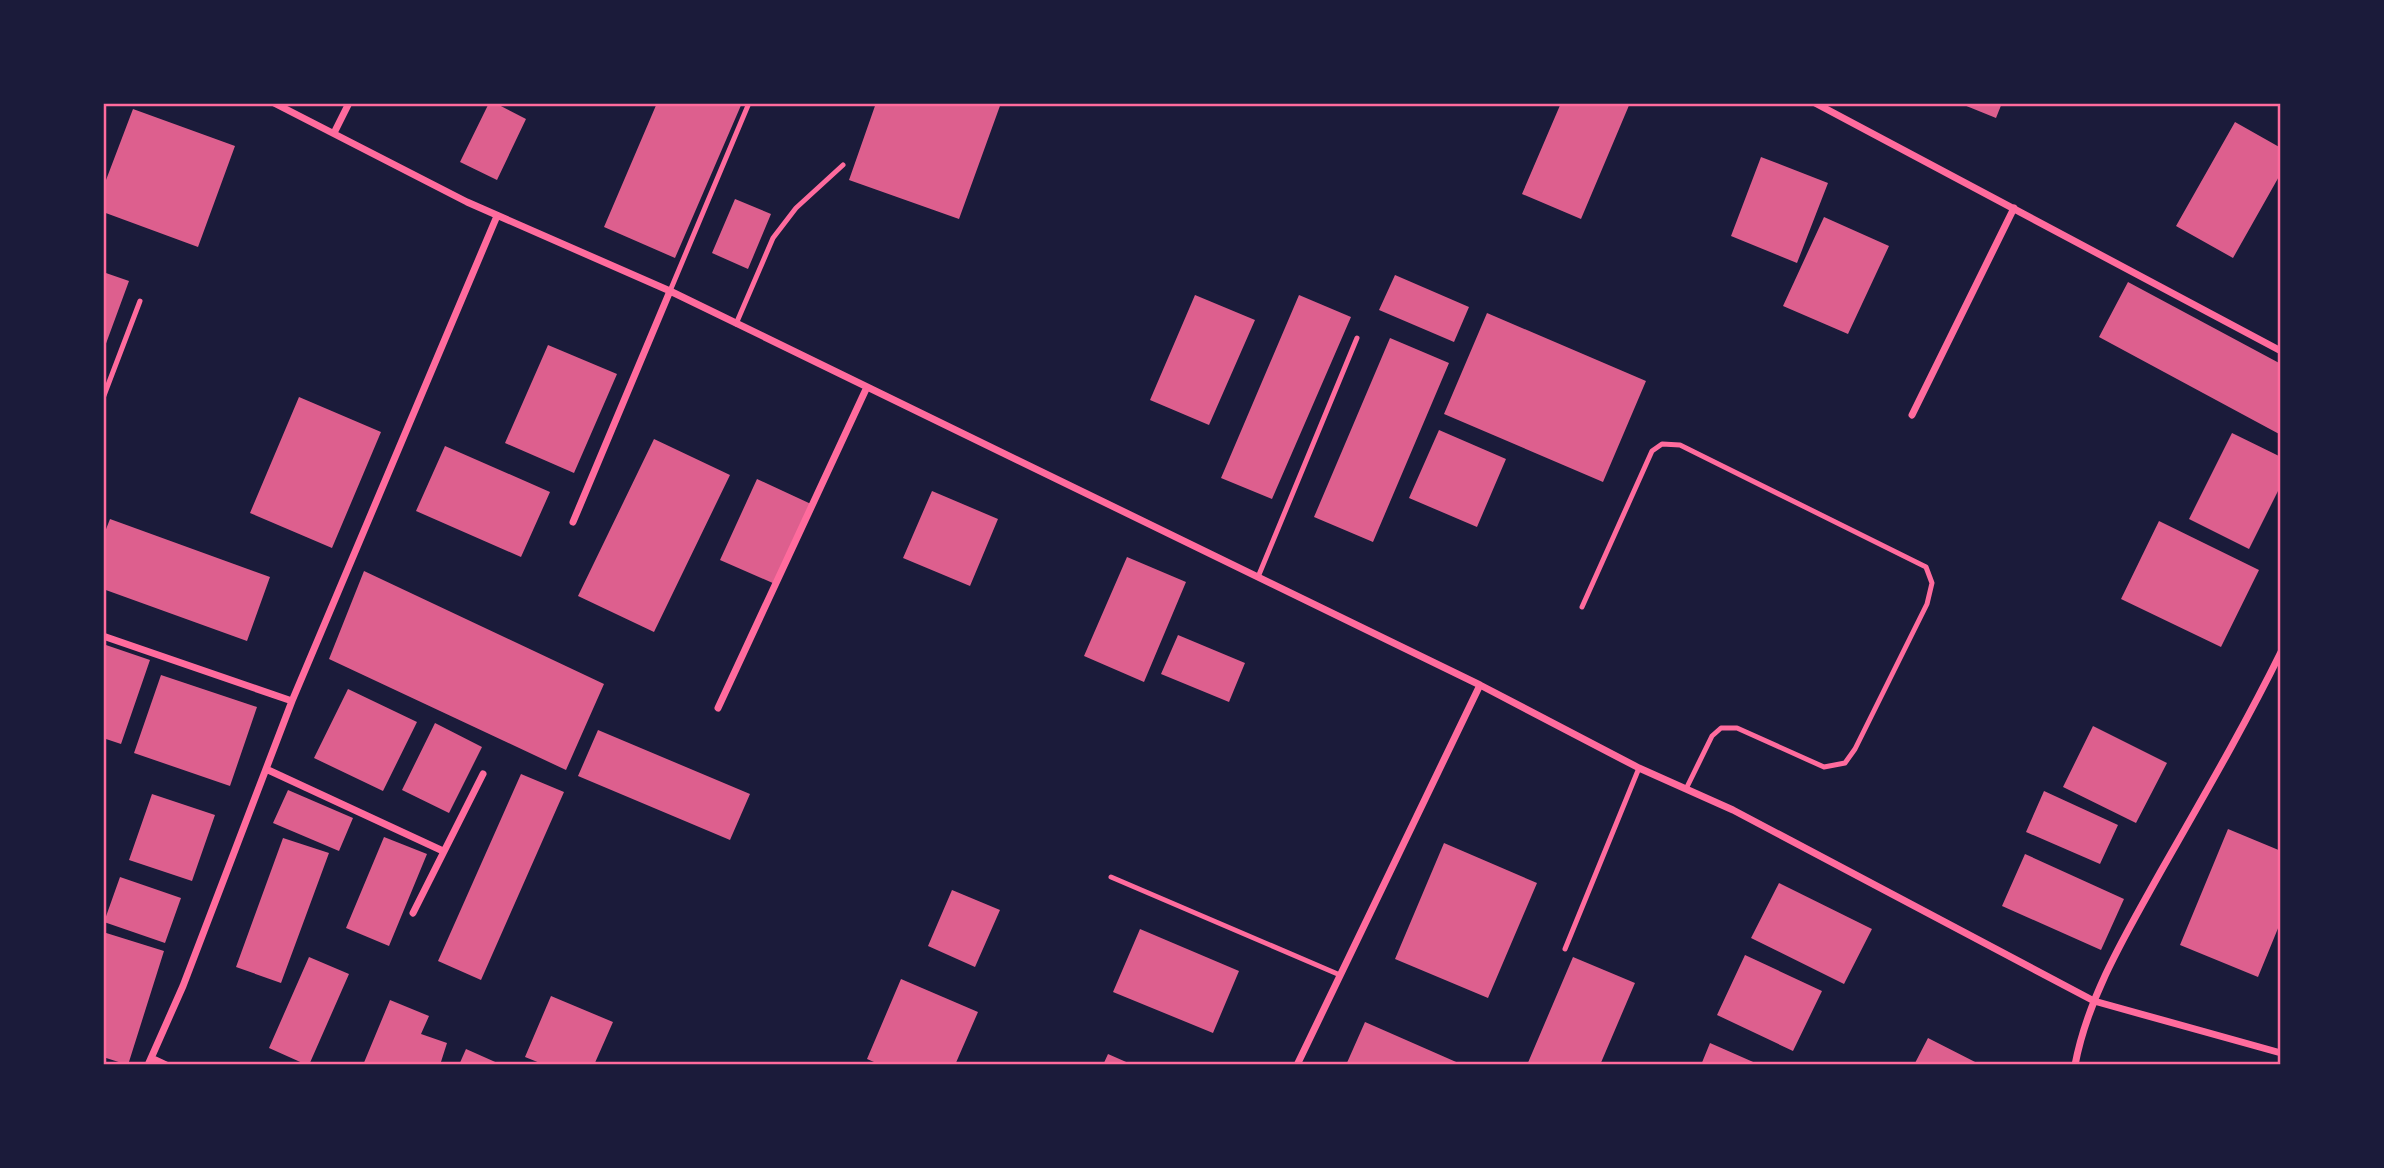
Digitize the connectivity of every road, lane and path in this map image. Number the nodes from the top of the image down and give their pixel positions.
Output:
1 (274, 103) edge
2 (349, 103) edge
3 (748, 103) edge
4 (1815, 103) edge
5 (334, 133) junction
6 (843, 165) dead end
7 (2014, 208) junction
8 (497, 216) junction
9 (670, 291) junction
10 (140, 301) dead end
11 (736, 324) junction
12 (1357, 338) dead end
13 (2281, 351) edge
14 (867, 387) junction
15 (103, 398) edge
16 (1912, 415) dead end
17 (573, 522) dead end
18 (1258, 577) junction
19 (1582, 607) dead end
20 (103, 636) edge
21 (2281, 652) edge
22 (1480, 685) junction
23 (292, 701) junction
24 (718, 708) dead end
25 (1639, 768) junction
26 (266, 769) junction
27 (483, 774) dead end
28 (1686, 789) junction
29 (443, 851) junction
30 (1111, 877) dead end
31 (413, 913) dead end
32 (1565, 949) dead end
33 (1340, 975) junction
34 (2094, 1000) junction
35 (2281, 1053) edge
36 (150, 1061) edge
37 (166, 1065) edge
38 (1297, 1065) edge
39 (2075, 1065) edge

1 - 5 street
2 - 5 street
3 - 9 lane
4 - 7 street
5 - 8 street
6 - 11 lane
7 - 13 street
7 - 16 street
8 - 9 street
8 - 23 street
9 - 11 street
9 - 17 street
10 - 15 lane
11 - 14 street
12 - 18 lane
14 - 18 street
14 - 24 street
18 - 22 street
19 - 28 lane
20 - 23 street
21 - 34 street
22 - 25 street
22 - 33 street
23 - 26 street
25 - 28 street
25 - 32 lane
26 - 29 street
26 - 36 street
27 - 29 street
28 - 34 street
29 - 31 street
30 - 33 lane
33 - 38 street
34 - 35 street
34 - 39 street
36 - 37 street

